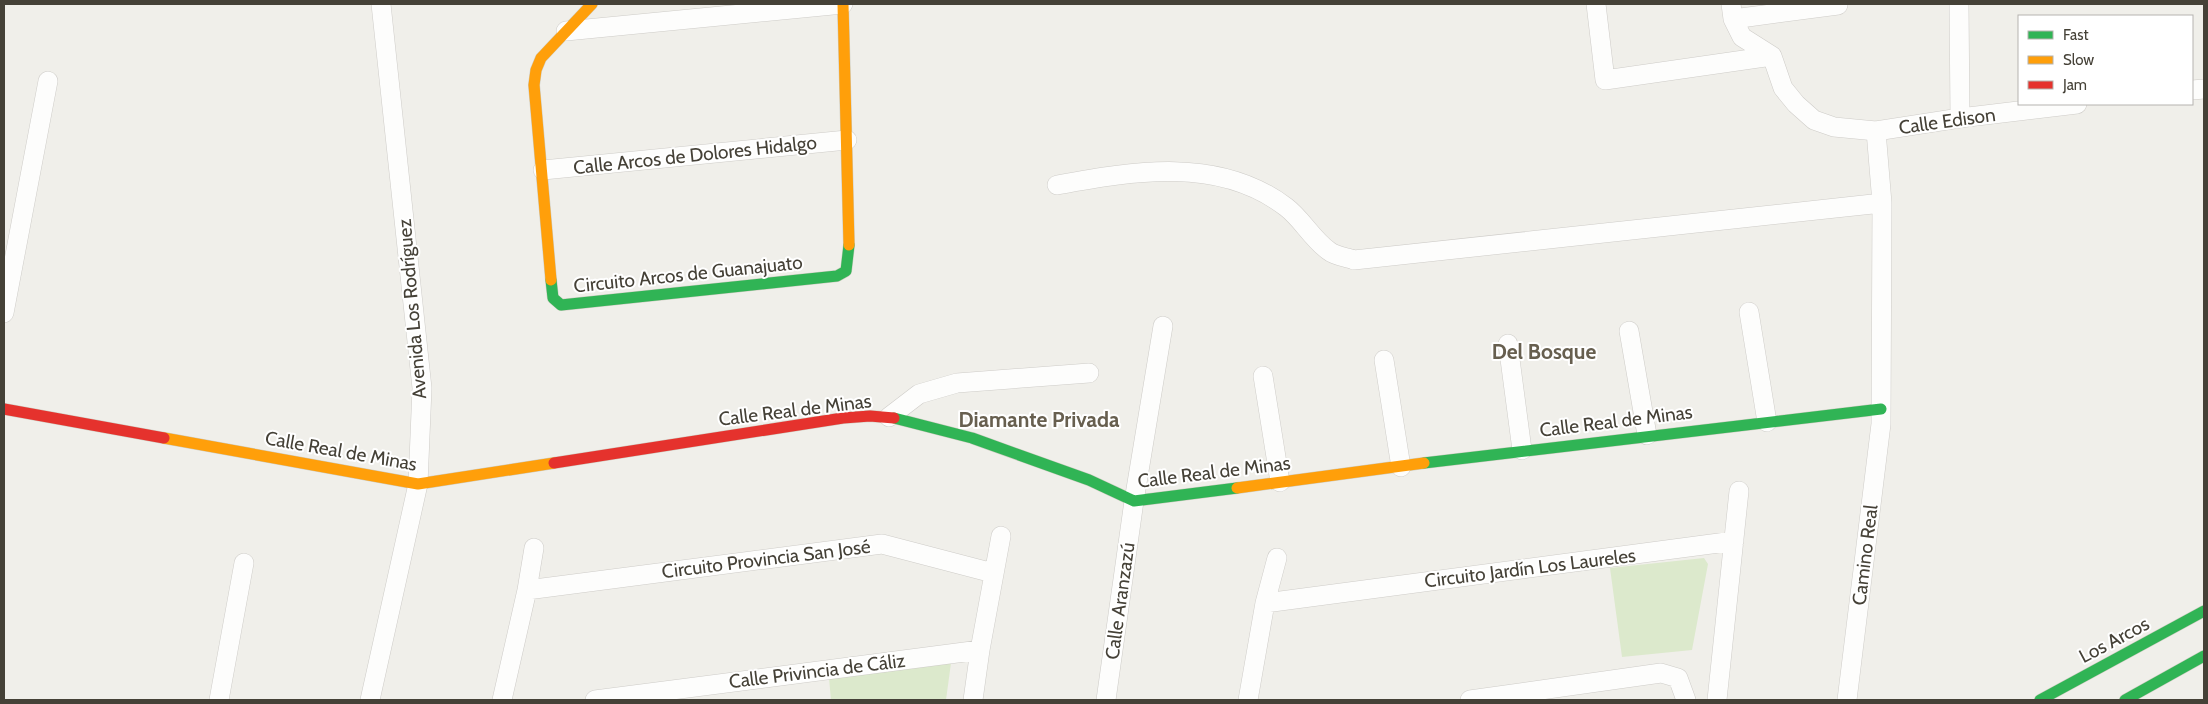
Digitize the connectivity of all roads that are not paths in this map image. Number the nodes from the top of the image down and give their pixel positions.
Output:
1 (592, 4) edge
2 (843, 4) edge
3 (1596, 4) edge
4 (1959, 4) edge
5 (384, 5) edge
6 (1838, 5) dead end
7 (1732, 11) edge
8 (566, 31) junction
9 (1772, 56) junction
10 (48, 81) dead end
11 (2070, 105) edge
12 (1960, 118) junction
13 (1876, 131) junction
14 (847, 140) junction
15 (543, 170) junction
16 (1057, 185) dead end
17 (1882, 203) junction
18 (1749, 312) dead end
19 (4, 313) edge
20 (1163, 326) dead end
21 (1629, 331) dead end
22 (1508, 344) dead end
23 (1384, 360) dead end
24 (1089, 373) dead end
25 (1263, 376) dead end
26 (1881, 409) junction
27 (4, 410) edge
28 (889, 417) junction
29 (1767, 422) junction
30 (1646, 435) junction
31 (1522, 450) junction
32 (1402, 467) junction
33 (1280, 482) junction
34 (418, 484) junction
35 (1740, 491) dead end
36 (1134, 501) junction
37 (1001, 536) dead end
38 (1734, 541) junction
39 (534, 548) dead end
40 (1276, 558) dead end
41 (244, 563) dead end
42 (993, 573) junction
43 (527, 590) junction
44 (1265, 603) junction
45 (2204, 611) edge
46 (980, 650) junction
47 (2204, 656) edge
48 (218, 700) edge
49 (370, 700) edge
50 (502, 700) edge
51 (595, 700) edge
52 (973, 700) edge
53 (1106, 700) edge
54 (1248, 700) edge
55 (1470, 700) edge
56 (1686, 700) edge
57 (1717, 700) edge
58 (1847, 700) edge
59 (2040, 700) edge
60 (2125, 700) edge

1 - 8 street, Circuito Arcos de Guanajuato
2 - 8 street
2 - 14 street, Circuito Arcos de Guanajuato
3 - 9 street
4 - 12 street
5 - 34 street, Avenida Los Rodríguez
6 - 7 street
7 - 9 street
8 - 15 street, Circuito Arcos de Guanajuato
9 - 13 street, Calle Edison
10 - 19 street
11 - 12 street, Calle Edison
12 - 13 street, Calle Edison
13 - 17 street, Camino Real
14 - 15 street, Calle Arcos de Dolores Hidalgo
14 - 15 street, Circuito Arcos de Guanajuato
16 - 17 street
17 - 26 street, Camino Real
18 - 29 street
20 - 36 street, Calle Aranzazú
21 - 30 street
22 - 31 street
23 - 32 street
24 - 28 street
25 - 33 street
26 - 29 street, Calle Real de Minas
26 - 58 street, Camino Real
27 - 34 street, Calle Real de Minas
28 - 34 street, Calle Real de Minas
28 - 36 street, Calle Real de Minas
29 - 30 street, Calle Real de Minas
30 - 31 street, Calle Real de Minas
31 - 32 street, Calle Real de Minas
32 - 33 street, Calle Real de Minas
33 - 36 street, Calle Real de Minas
34 - 49 street, Avenida Los Rodríguez
35 - 38 street
36 - 53 street, Calle Aranzazú
37 - 42 street
38 - 44 street, Circuito Jardín Los Laureles
38 - 57 street
39 - 43 street
40 - 44 street
41 - 48 street
42 - 43 street, Circuito Provincia San José
42 - 46 street
43 - 50 street
44 - 54 street
45 - 59 street, Los Arcos
46 - 51 street, Calle Privincia de Cáliz
46 - 52 street
47 - 60 street
55 - 56 street

